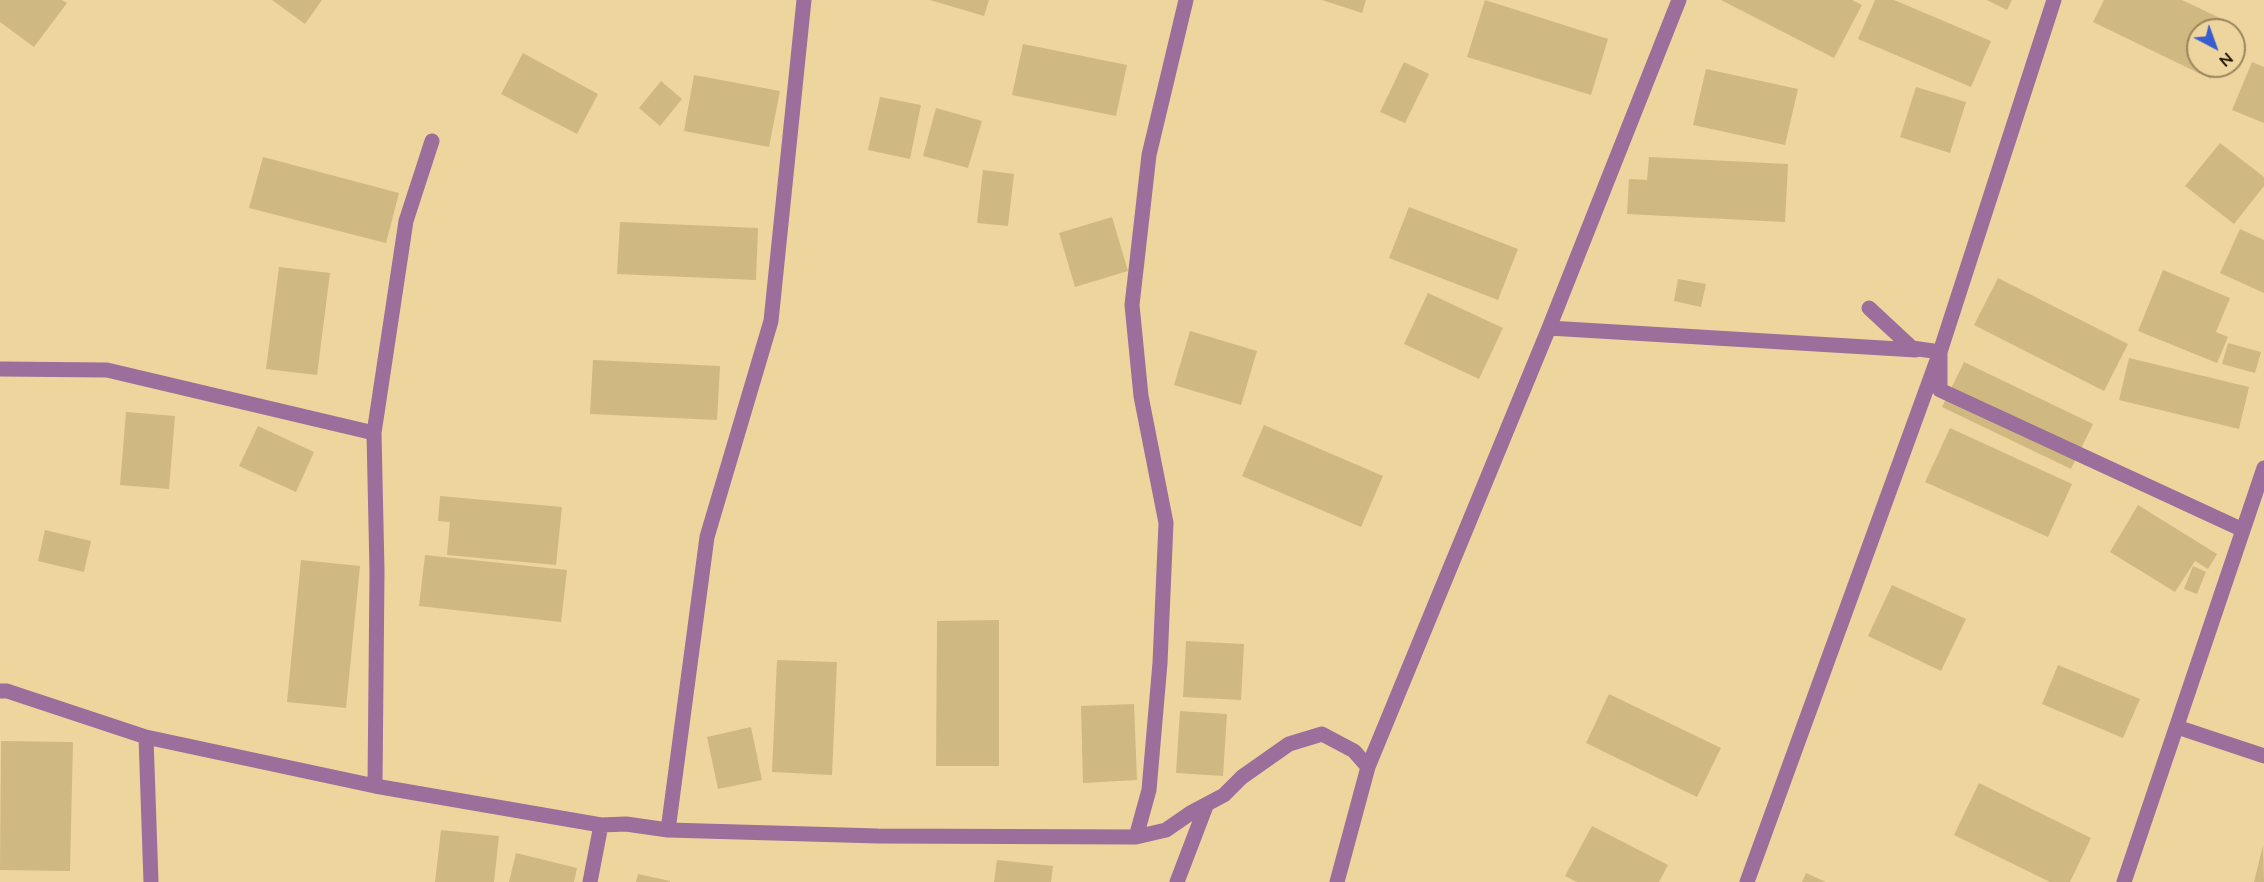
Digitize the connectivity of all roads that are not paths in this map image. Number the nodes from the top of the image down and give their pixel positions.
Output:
1 (804, 0) edge
2 (1186, 0) edge
3 (1679, 0) edge
4 (2054, 0) edge
5 (432, 141) dead end
6 (1869, 308) dead end
7 (1549, 328) junction
8 (1940, 352) junction
9 (0, 369) edge
10 (374, 433) junction
11 (2264, 468) edge
12 (2243, 530) junction
13 (0, 691) edge
14 (2177, 727) junction
15 (146, 737) junction
16 (2264, 756) edge
17 (1368, 767) junction
18 (375, 786) junction
19 (1206, 806) junction
20 (601, 825) junction
21 (668, 830) junction
22 (1136, 837) junction
23 (151, 882) edge
24 (590, 882) edge
25 (1177, 882) edge
26 (1337, 882) edge
27 (1747, 882) edge
28 (2124, 882) edge

1 - 21 street
2 - 22 street
3 - 7 street
4 - 8 street
5 - 10 street
6 - 8 street
7 - 8 street
7 - 17 street
8 - 12 street
8 - 27 street
9 - 10 street
10 - 18 street
11 - 12 street
12 - 14 street
13 - 15 street
14 - 16 street
14 - 28 street
15 - 18 street
15 - 23 street
17 - 19 street
17 - 26 street
18 - 20 street
19 - 22 street
19 - 25 street
20 - 21 street
20 - 24 street
21 - 22 street

